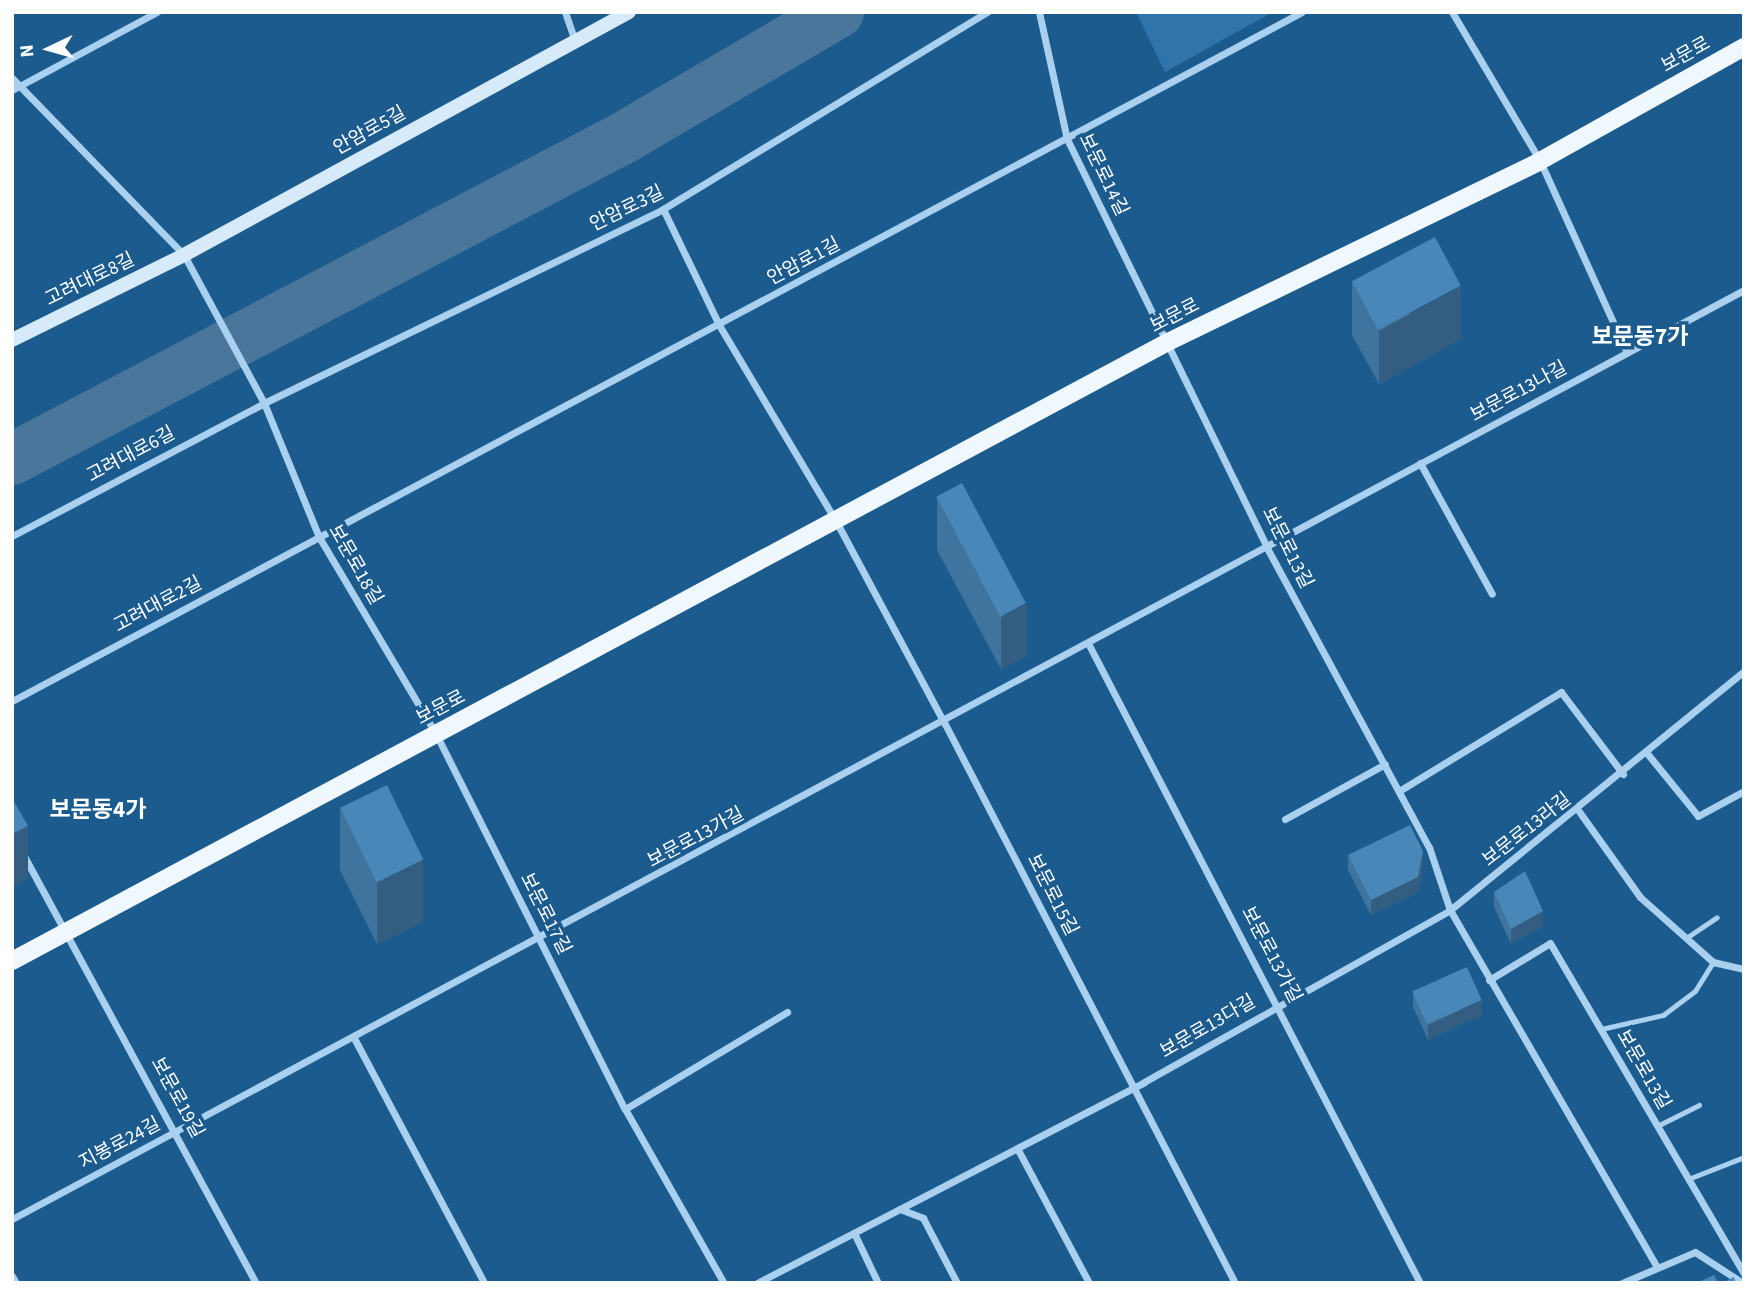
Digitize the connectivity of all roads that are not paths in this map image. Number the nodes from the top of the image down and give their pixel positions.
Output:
1 (157, 12) edge
2 (565, 12) edge
3 (629, 12) edge
4 (986, 12) edge
5 (1039, 12) edge
6 (1302, 12) edge
7 (1452, 12) edge
8 (575, 41) junction
9 (1744, 47) edge
10 (12, 78) edge
11 (24, 83) junction
12 (12, 90) edge
13 (1067, 139) junction
14 (1540, 161) junction
15 (663, 209) junction
16 (184, 255) junction
17 (1744, 289) edge
18 (719, 325) junction
19 (12, 340) edge
20 (1168, 342) junction
21 (1626, 351) junction
22 (264, 402) junction
23 (1420, 463) junction
24 (838, 523) junction
25 (12, 536) edge
26 (319, 537) junction
27 (1268, 548) junction
28 (1492, 594) dead end
29 (1089, 645) junction
30 (1744, 670) edge
31 (12, 701) edge
32 (945, 724) junction
33 (436, 734) junction
34 (1646, 752) junction
35 (1385, 764) junction
36 (1623, 774) junction
37 (1399, 791) junction
38 (1744, 791) edge
39 (1578, 810) junction
40 (1285, 819) dead end
41 (19, 846) edge
42 (1450, 910) junction
43 (1717, 917) dead end
44 (66, 932) junction
45 (1686, 937) junction
46 (540, 939) junction
47 (12, 961) edge
48 (1713, 962) junction
49 (1743, 968) edge
50 (1489, 979) junction
51 (1279, 1004) junction
52 (786, 1012) dead end
53 (1601, 1030) junction
54 (354, 1038) junction
55 (1134, 1088) junction
56 (1699, 1105) dead end
57 (625, 1109) junction
58 (1657, 1126) junction
59 (178, 1131) junction
60 (1017, 1149) junction
61 (1744, 1157) edge
62 (1688, 1179) junction
63 (900, 1209) junction
64 (12, 1219) edge
65 (854, 1233) junction
66 (1656, 1266) junction
67 (1744, 1274) edge
68 (12, 1276) edge
69 (16, 1283) edge
70 (256, 1283) edge
71 (484, 1283) edge
72 (724, 1283) edge
73 (757, 1283) edge
74 (878, 1283) edge
75 (957, 1283) edge
76 (1089, 1283) edge
77 (1234, 1283) edge
78 (1420, 1283) edge
79 (1622, 1283) edge
80 (1743, 1283) edge

1 - 11 street
2 - 8 street
3 - 8 main road, 안암로5길
4 - 15 street, 안암로3길
5 - 13 street, 보문로14길
6 - 13 street, 안암로1길
7 - 14 street
8 - 16 main road, 안암로5길
9 - 14 main road, 보문로
10 - 11 street
11 - 12 street
11 - 16 street
13 - 18 street, 안암로1길
13 - 20 street, 보문로14길
14 - 20 main road, 보문로
14 - 21 street
15 - 18 street
15 - 22 street, 안암로3길
16 - 19 main road, 고려대로8길
16 - 22 street, 보문로18길
17 - 21 street, 보문로13나길
18 - 24 street
18 - 26 street, 안암로1길
20 - 24 main road, 보문로
20 - 27 street, 보문로13길
21 - 23 street, 보문로13나길
22 - 25 street, 고려대로6길
22 - 26 street, 보문로18길
23 - 27 street, 보문로13나길
23 - 28 street
24 - 32 street, 보문로15길
24 - 33 main road, 보문로
26 - 31 street, 고려대로2길
26 - 33 street, 보문로18길
27 - 29 street, 보문로13가길
27 - 35 street, 보문로13길
29 - 32 street, 보문로13가길
29 - 51 street, 보문로13가길
30 - 34 street, 보문로13라길
32 - 46 street, 보문로13가길
32 - 55 street, 보문로15길
33 - 44 main road, 보문로
33 - 46 street, 보문로17길
34 - 36 street, 보문로13라길
34 - 38 street
35 - 37 street, 보문로13길
35 - 40 street
36 - 37 street
36 - 39 street, 보문로13라길
37 - 42 street, 보문로13길
39 - 42 street, 보문로13라길
39 - 45 street
41 - 44 street
42 - 50 street, 보문로13길
42 - 51 street, 보문로13다길
43 - 45 lane
44 - 47 main road, 보문로
44 - 59 street, 보문로19길
45 - 48 street
46 - 54 street, 지봉로24길
46 - 57 street, 보문로17길
48 - 49 street
48 - 53 lane
50 - 53 street, 보문로13길
50 - 66 street, 보문로13길
51 - 55 street, 보문로13다길
51 - 78 street, 보문로13가길
52 - 57 street
53 - 58 street, 보문로13길
54 - 59 street, 지봉로24길
54 - 71 street
55 - 60 street, 보문로13다길
55 - 77 street, 보문로15길
56 - 58 lane
57 - 72 street, 보문로17길
58 - 62 street, 보문로13길
59 - 64 street, 지봉로24길
59 - 70 street, 보문로19길
60 - 63 street, 보문로13다길
60 - 76 street
61 - 62 lane
62 - 67 street, 보문로13길
63 - 65 street, 보문로13다길
63 - 75 street
65 - 73 street, 보문로13다길
65 - 74 street
66 - 79 street
66 - 80 street
68 - 69 street

